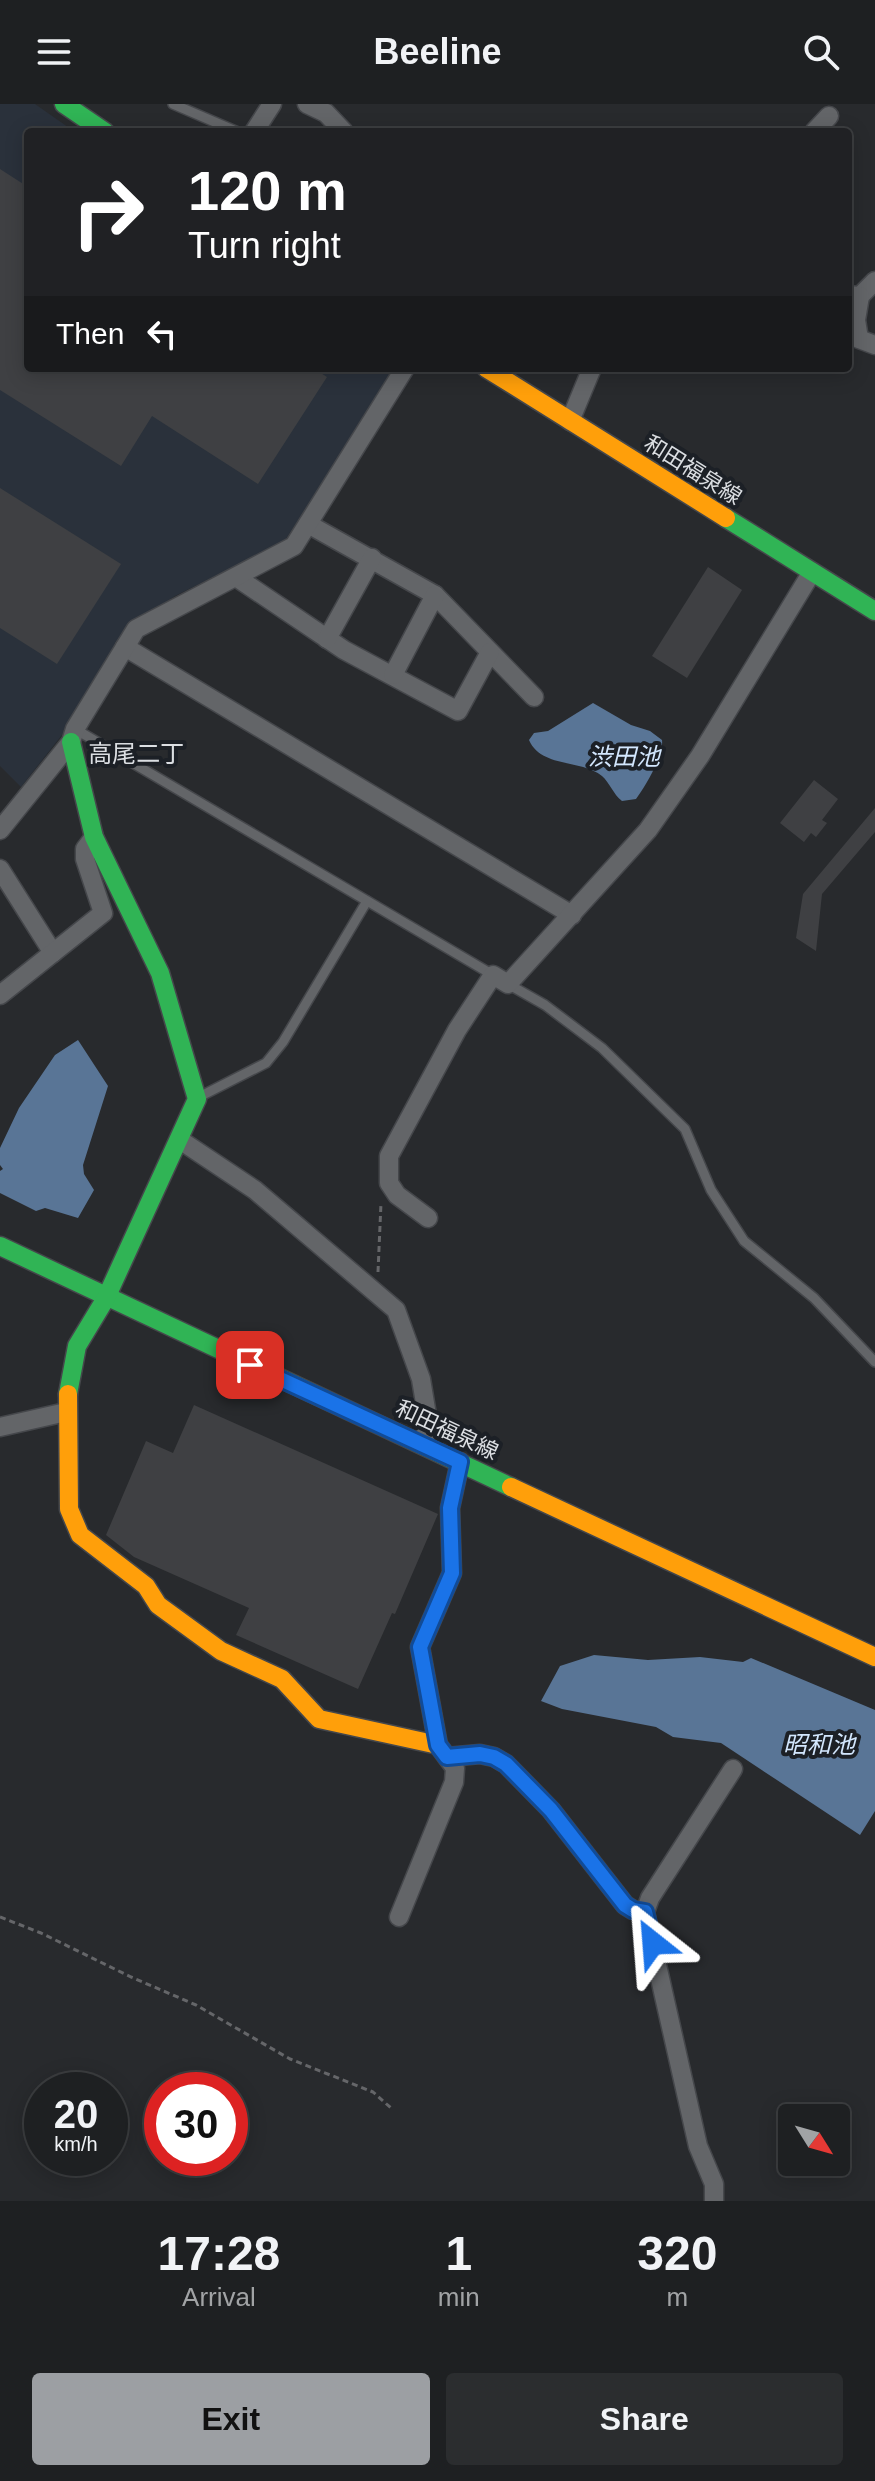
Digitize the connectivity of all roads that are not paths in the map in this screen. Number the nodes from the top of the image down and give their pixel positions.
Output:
1 (64, 104) edge
2 (173, 104) edge
3 (272, 104) edge
4 (307, 104) edge
5 (829, 116) dead end
6 (99, 128) edge
7 (229, 128) edge
8 (257, 128) edge
9 (340, 128) edge
10 (818, 128) edge
11 (875, 281) edge
12 (854, 296) edge
13 (875, 345) edge
14 (403, 372) edge
15 (492, 372) edge
16 (590, 372) edge
17 (570, 421) junction
18 (308, 524) junction
19 (372, 558) junction
20 (812, 572) junction
21 (236, 577) junction
22 (435, 595) junction
23 (875, 611) edge
24 (327, 639) junction
25 (125, 647) junction
26 (490, 652) junction
27 (393, 675) junction
28 (534, 697) dead end
29 (73, 735) junction
30 (0, 830) edge
31 (94, 837) junction
32 (0, 869) edge
33 (367, 901) junction
34 (572, 915) junction
35 (53, 953) junction
36 (500, 979) junction
37 (0, 995) edge
38 (197, 1099) junction
39 (180, 1140) junction
40 (428, 1218) dead end
41 (0, 1246) edge
42 (106, 1298) junction
43 (875, 1362) edge
44 (66, 1412) junction
45 (0, 1427) edge
46 (424, 1445) junction
47 (460, 1462) junction
48 (875, 1657) edge
49 (443, 1751) junction
50 (733, 1769) dead end
51 (645, 1912) junction
52 (399, 1917) dead end
53 (714, 2201) edge

1 - 6 main road
2 - 7 lane
3 - 8 street
4 - 9 street
5 - 10 street
11 - 12 street
12 - 13 street
14 - 18 street
15 - 17 main road, 和田福泉線
16 - 17 street
17 - 20 main road, 和田福泉線
18 - 19 street
18 - 21 street
19 - 22 street
19 - 24 street
20 - 23 main road, 和田福泉線
20 - 34 street
21 - 24 street
21 - 25 street
22 - 26 street
22 - 27 street
24 - 27 street
25 - 29 street
25 - 34 street
26 - 27 street
26 - 28 street
29 - 30 street
29 - 31 main road
29 - 33 lane
31 - 35 street
31 - 38 main road
32 - 35 street
33 - 36 lane
33 - 38 lane
34 - 36 street
35 - 37 street
36 - 40 street
36 - 43 lane
38 - 39 main road
39 - 42 main road
39 - 46 street
41 - 42 main road, 和田福泉線
42 - 44 main road
42 - 46 main road, 和田福泉線
44 - 45 street
44 - 49 main road
46 - 47 main road, 和田福泉線
47 - 48 main road, 和田福泉線
47 - 49 street
49 - 51 street
49 - 52 street
50 - 51 street
51 - 53 street

